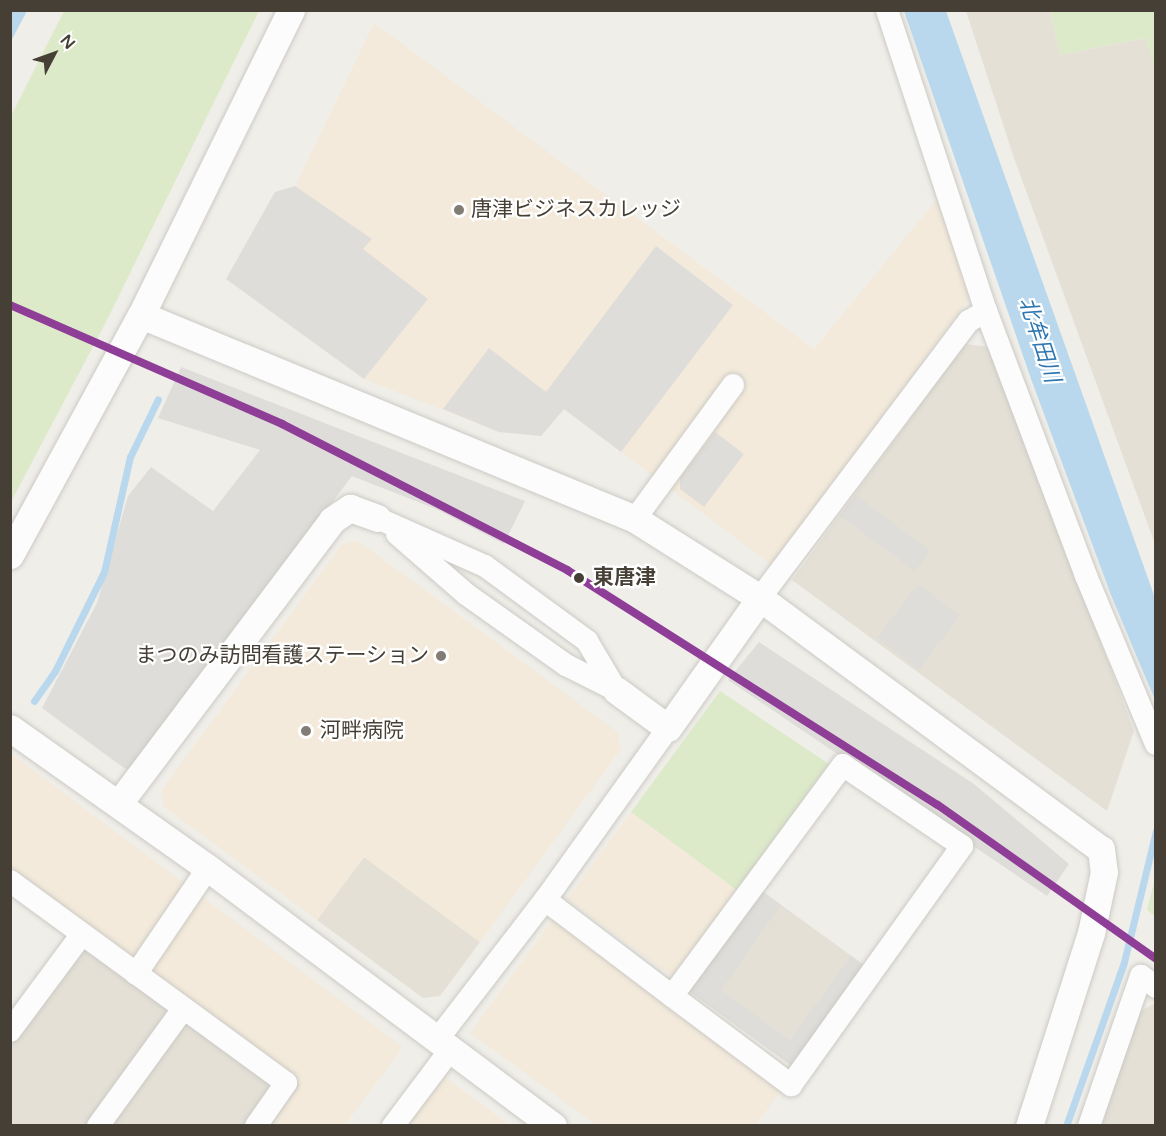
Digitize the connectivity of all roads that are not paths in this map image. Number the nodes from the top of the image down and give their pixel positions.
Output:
1 (291, 10) edge
2 (887, 10) edge
3 (986, 311) junction
4 (141, 315) junction
5 (733, 385) dead end
6 (377, 518) junction
7 (635, 519) junction
8 (10, 555) edge
9 (760, 598) junction
10 (616, 690) junction
11 (10, 728) edge
12 (668, 728) junction
13 (1155, 744) edge
14 (119, 803) junction
15 (208, 868) junction
16 (10, 881) edge
17 (545, 900) junction
18 (82, 934) junction
19 (136, 974) junction
20 (1155, 987) edge
21 (672, 996) junction
22 (183, 1009) junction
23 (10, 1031) edge
24 (443, 1045) junction
25 (98, 1125) edge
26 (256, 1125) edge
27 (393, 1125) edge
28 (553, 1125) edge
29 (1029, 1125) edge
30 (1089, 1125) edge

1 - 4 street
2 - 3 street
3 - 9 street
3 - 13 street
4 - 7 street
4 - 8 street
5 - 7 street
6 - 10 street
6 - 10 street
6 - 14 street
7 - 9 street
9 - 12 street
9 - 29 street
10 - 12 street
11 - 14 street
12 - 17 street
14 - 15 street
15 - 19 street
15 - 24 street
16 - 18 street
17 - 21 street
17 - 24 street
18 - 19 street
18 - 23 street
19 - 22 street
20 - 30 street
21 - 21 street
22 - 25 street
22 - 26 street
24 - 27 street
24 - 28 street

